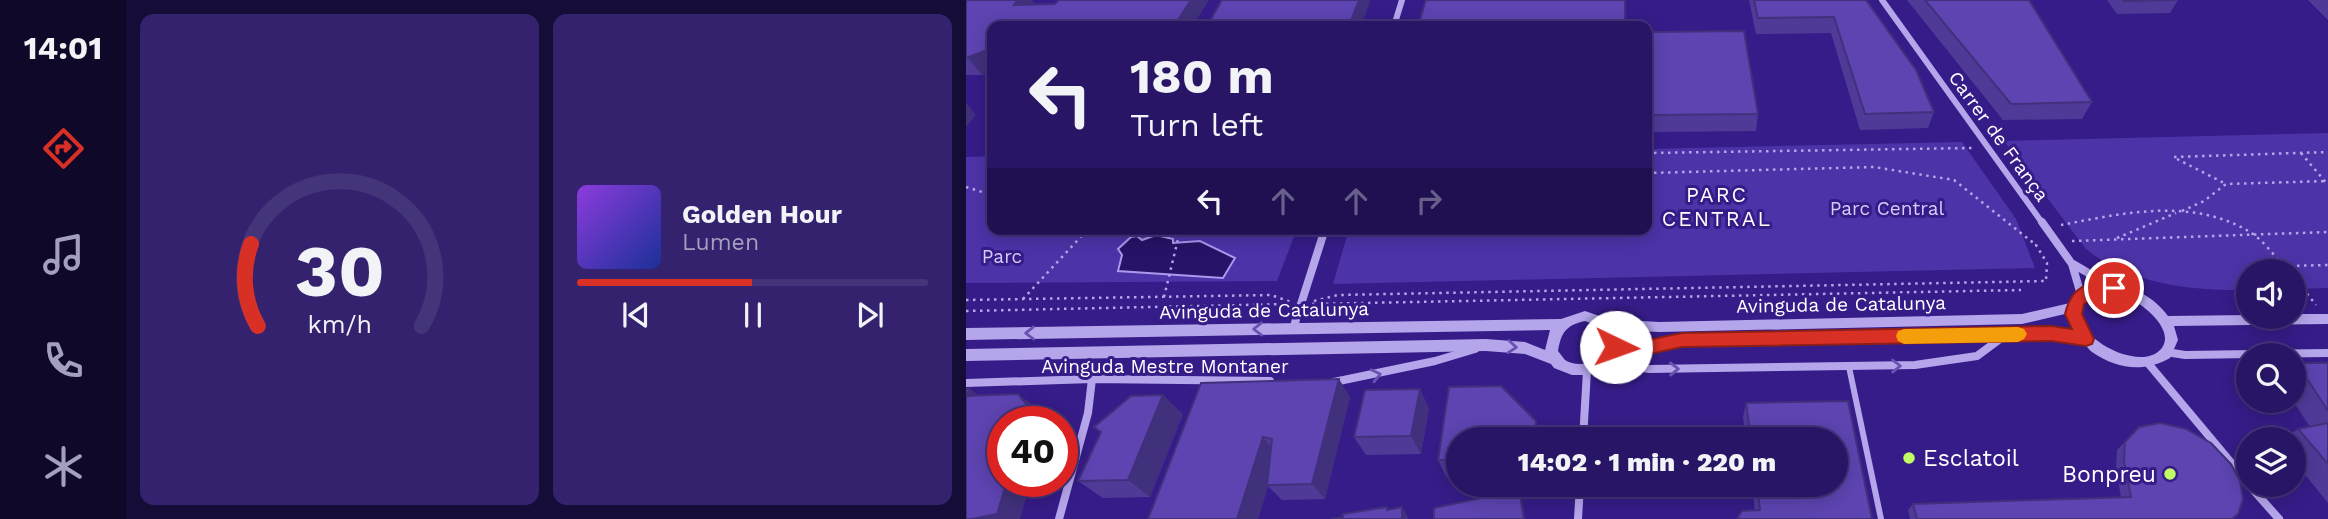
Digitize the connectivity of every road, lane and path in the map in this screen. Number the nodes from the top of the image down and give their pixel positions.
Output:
1 (1402, 0) edge
2 (1882, 0) edge
3 (1396, 21) edge
4 (1987, 148) junction
5 (2328, 152) edge
6 (1652, 153) edge
7 (2301, 153) junction
8 (1652, 173) edge
9 (2327, 183) edge
10 (2226, 184) junction
11 (966, 187) edge
12 (987, 193) edge
13 (2179, 212) junction
14 (2046, 227) junction
15 (2328, 232) edge
16 (2252, 233) junction
17 (1082, 235) edge
18 (1178, 235) edge
19 (1323, 235) edge
20 (2114, 239) junction
21 (2058, 242) junction
22 (2036, 244) junction
23 (2276, 259) edge
24 (2072, 264) junction
25 (2328, 265) edge
26 (2306, 266) edge
27 (2114, 288) junction
28 (2021, 290) dead end
29 (2306, 292) edge
30 (1164, 297) junction
31 (1023, 299) junction
32 (966, 300) edge
33 (2077, 301) junction
34 (1300, 304) junction
35 (966, 311) edge
36 (2328, 319) edge
37 (2165, 321) junction
38 (1562, 324) junction
39 (1608, 324) junction
40 (1293, 329) junction
41 (966, 334) edge
42 (2006, 335) junction
43 (2086, 339) junction
44 (1486, 345) junction
45 (2166, 352) junction
46 (2328, 353) edge
47 (966, 355) edge
48 (1610, 358) junction
49 (1557, 360) junction
50 (2147, 362) junction
51 (1849, 367) junction
52 (1587, 371) junction
53 (1092, 379) junction
54 (1274, 381) edge
55 (1329, 382) edge
56 (966, 383) edge
57 (1584, 427) edge
58 (2236, 468) edge
59 (1579, 497) edge
60 (2260, 497) edge
61 (1059, 519) edge
62 (1578, 519) edge
63 (1881, 519) edge
64 (2278, 519) edge

1 - 3 street
2 - 4 street, Carrer de França
4 - 6 path
4 - 14 street, Carrer de França
5 - 7 path
7 - 9 path
7 - 10 path
8 - 22 path
9 - 10 path
10 - 13 path
11 - 12 path
13 - 14 path
13 - 16 path
13 - 20 path
14 - 21 street, Carrer de França
15 - 16 path
16 - 20 path
16 - 23 path
17 - 31 path
18 - 30 path
19 - 34 street
20 - 21 path
21 - 22 path
21 - 24 street, Carrer de França
22 - 34 path
24 - 27 street
24 - 33 street, Carrer de França
25 - 26 path
27 - 33 street
27 - 37 street
28 - 34 path
29 - 36 path
30 - 31 path
30 - 34 path
31 - 32 path
33 - 39 street, Avinguda de Catalunya
33 - 43 street
34 - 35 path
34 - 40 street
36 - 37 street
37 - 45 street
38 - 39 street
38 - 40 street, Avinguda de Catalunya
38 - 49 street
39 - 48 street
40 -> 41 street, Avinguda de Catalunya
42 - 43 street, Avinguda de Catalunya
42 - 48 street, Avinguda de Catalunya
51 -> 42 street
43 - 50 street
44 - 47 street, Avinguda de Catalunya
44 -> 49 street, Avinguda de Catalunya
55 -> 44 street
45 - 46 street
45 - 50 street
48 -> 51 street
48 - 52 street
49 - 52 street
50 - 58 street
51 - 63 lane
52 - 57 street
53 - 54 street, Avinguda Mestre Montaner
53 - 56 street, Avinguda Mestre Montaner
53 - 61 street
59 - 62 street
60 - 64 street

